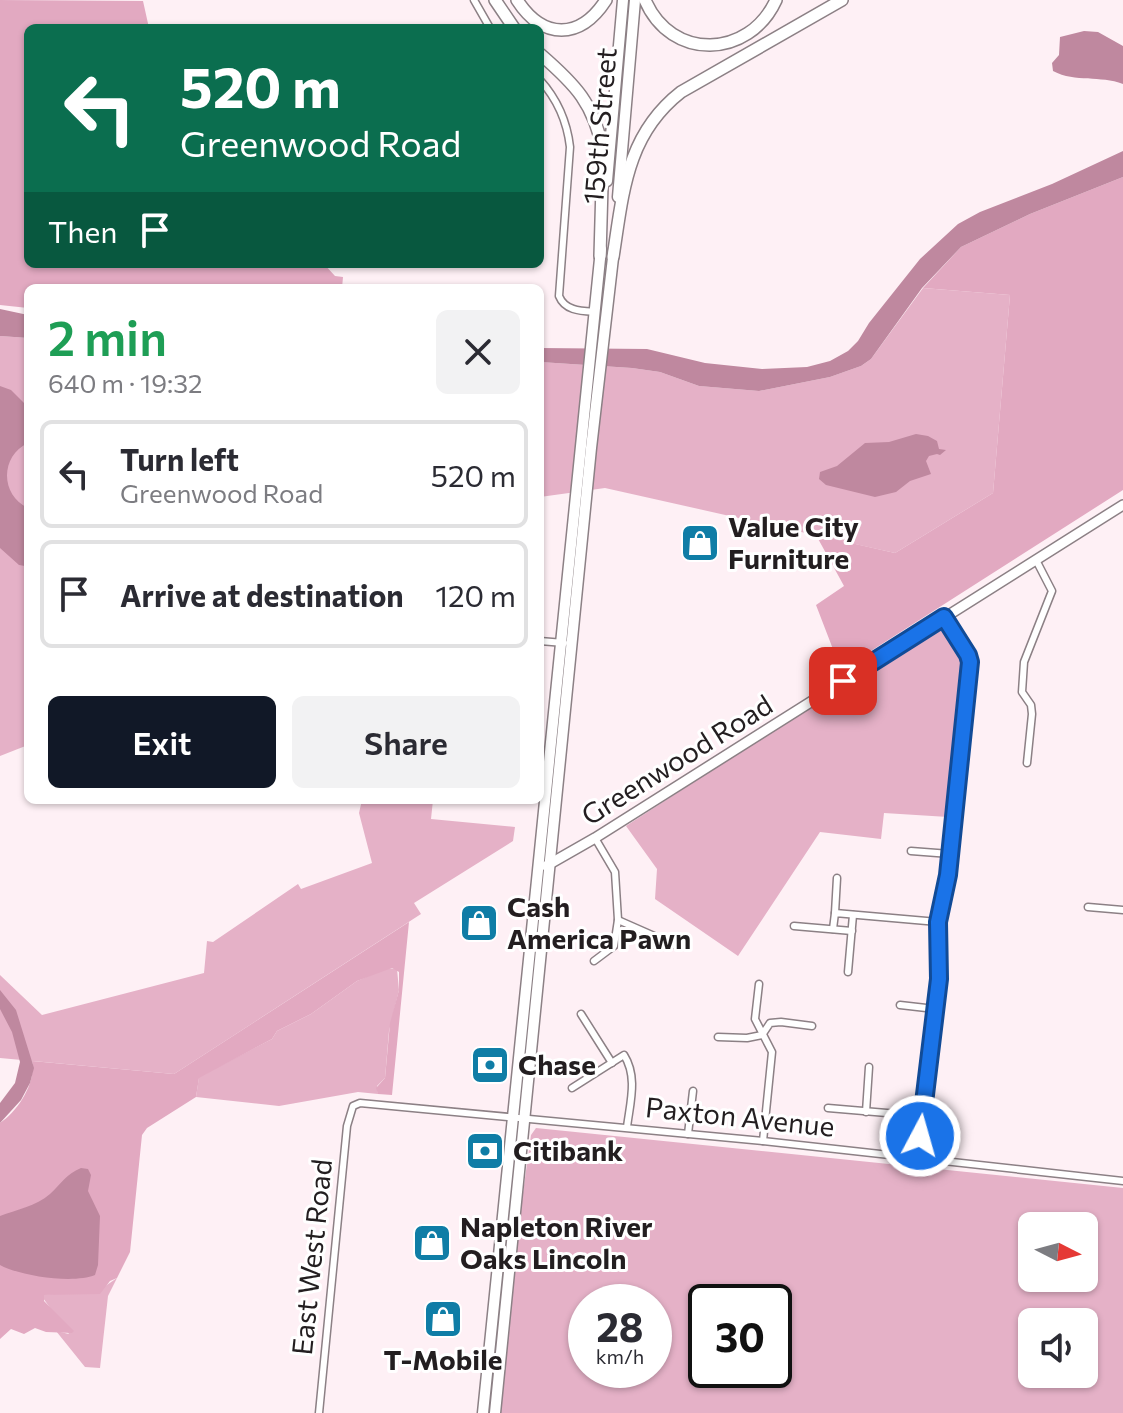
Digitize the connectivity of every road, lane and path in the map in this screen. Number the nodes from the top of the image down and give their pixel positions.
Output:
1 (474, 0) edge
2 (495, 0) edge
3 (517, 0) edge
4 (606, 0) edge
5 (623, 0) edge
6 (635, 0) edge
7 (645, 0) edge
8 (776, 0) edge
9 (842, 0) edge
10 (488, 24) edge
11 (511, 24) edge
12 (539, 24) edge
13 (544, 26) edge
14 (544, 58) edge
15 (544, 85) edge
16 (600, 256) junction
17 (613, 257) junction
18 (600, 312) junction
19 (1123, 505) edge
20 (1036, 560) junction
21 (944, 617) junction
22 (544, 641) edge
23 (566, 644) junction
24 (1027, 763) dead end
25 (595, 838) junction
26 (911, 851) dead end
27 (950, 854) junction
28 (549, 864) junction
29 (537, 871) junction
30 (837, 878) dead end
31 (1088, 907) dead end
32 (1123, 910) edge
33 (835, 913) junction
34 (853, 915) junction
35 (618, 920) junction
36 (938, 922) junction
37 (794, 926) dead end
38 (833, 929) junction
39 (852, 931) junction
40 (677, 946) dead end
41 (594, 961) dead end
42 (848, 972) dead end
43 (759, 984) dead end
44 (900, 1005) dead end
45 (935, 1009) junction
46 (581, 1014) dead end
47 (812, 1026) dead end
48 (762, 1035) junction
49 (718, 1037) dead end
50 (612, 1063) junction
51 (869, 1067) dead end
52 (572, 1088) dead end
53 (693, 1091) dead end
54 (353, 1106) joint
55 (828, 1108) dead end
56 (866, 1112) junction
57 (922, 1116) junction
58 (520, 1117) junction
59 (627, 1127) junction
60 (688, 1134) junction
61 (763, 1141) junction
62 (918, 1156) junction
63 (1123, 1181) edge
64 (319, 1413) edge
65 (483, 1413) edge
66 (495, 1413) edge

1 - 10 street
2 - 11 highway
3 - 12 highway
4 - 13 highway
5 - 16 main road, 159th Street
6 - 17 main road, 159th Street
7 - 8 highway
9 - 17 highway
14 - 16 highway
15 - 18 street
16 - 18 main road, 159th Street
17 - 18 main road, 159th Street
18 - 23 main road
19 - 20 street, Greenwood Road
20 - 21 street, Greenwood Road
20 - 24 street
21 - 25 street, Greenwood Road
21 - 27 street
22 - 23 street
23 - 28 main road
23 - 29 main road
25 - 28 street, Greenwood Road
25 - 35 street
26 - 27 street
27 - 36 street
28 - 29 street, Greenwood Road
28 - 58 main road
29 - 58 main road
30 - 33 street
31 - 32 street
33 - 34 street
33 - 38 street
34 - 36 street
34 - 39 street
35 - 40 street
35 - 41 street
36 - 45 street
37 - 38 street
38 - 39 street
39 - 42 street
43 - 48 street
44 - 45 street
45 - 57 street
46 - 50 street
47 - 48 street
48 - 49 street
48 - 61 street
50 - 52 street
50 - 59 street
51 - 56 street
53 - 60 street
54 - 58 street, Paxton Avenue
54 - 64 street, East West Road
55 - 56 street
56 - 57 street
57 - 62 street
58 - 59 street, Paxton Avenue
58 - 65 main road
58 - 66 main road
59 - 60 street, Paxton Avenue
60 - 61 street, Paxton Avenue
61 - 62 street, Paxton Avenue
62 - 63 street, Paxton Avenue

